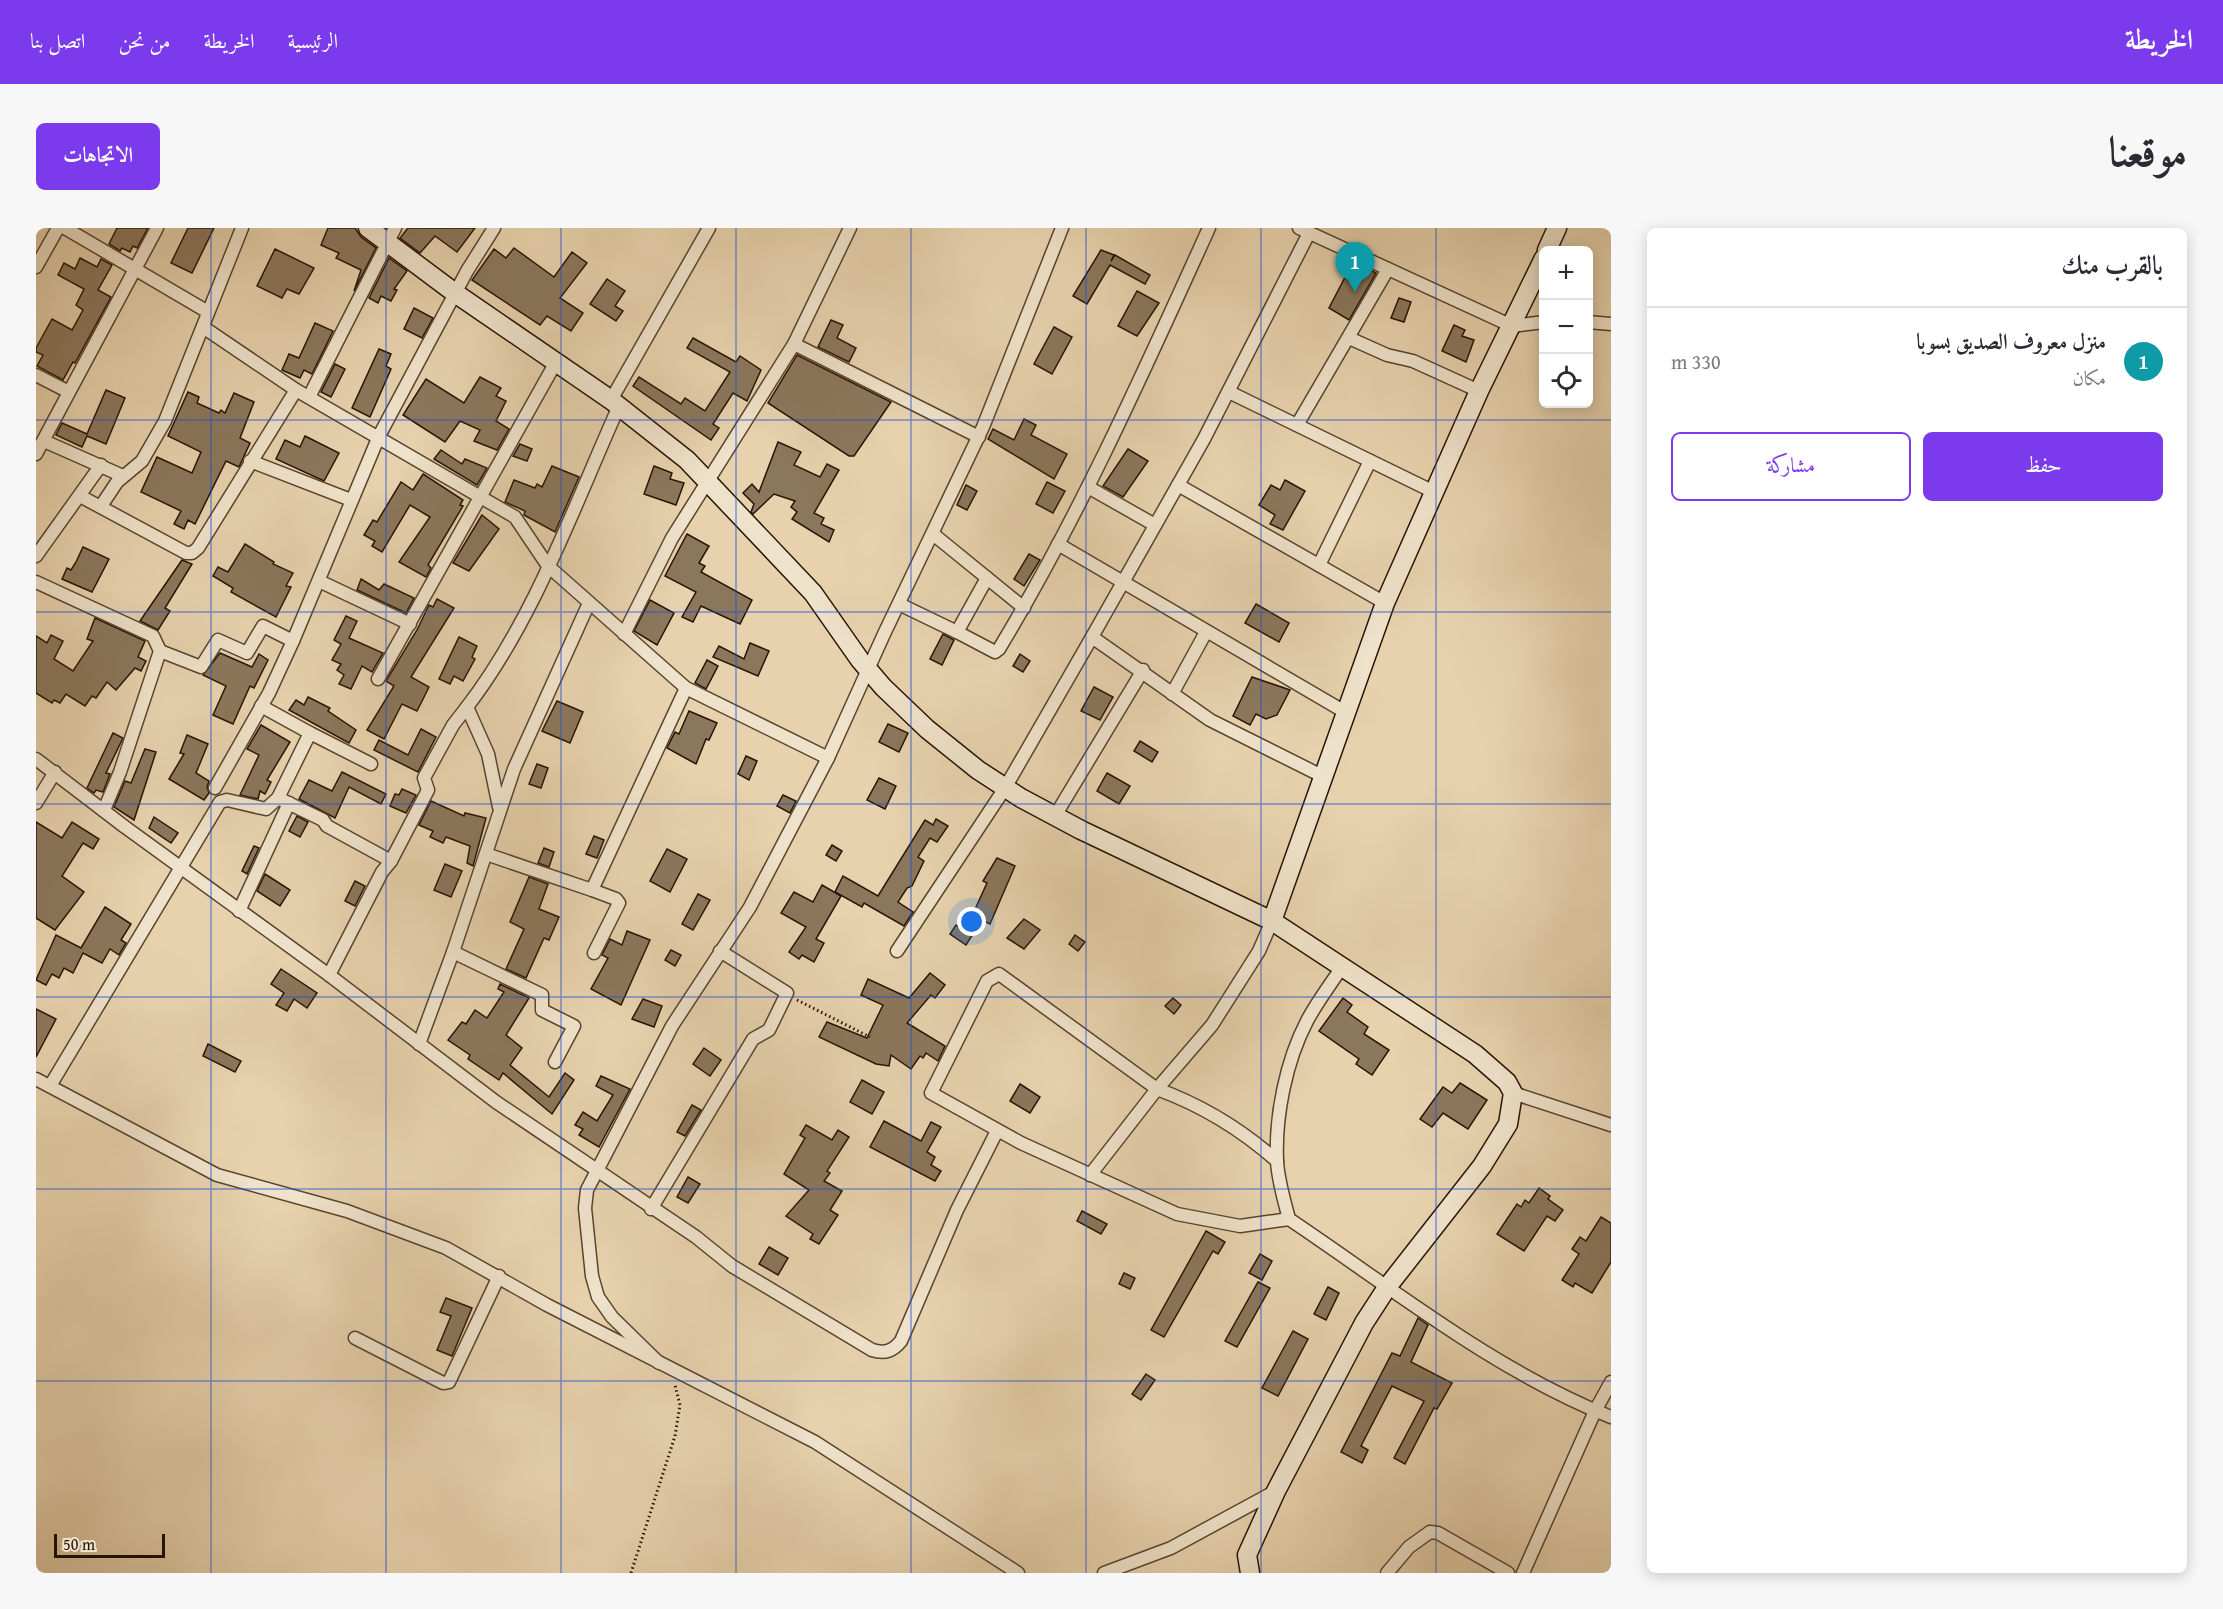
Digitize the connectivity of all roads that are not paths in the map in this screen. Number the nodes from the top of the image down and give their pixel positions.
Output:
1 (58, 228) edge
2 (65, 228) edge
3 (156, 228) edge
4 (242, 228) edge
5 (369, 228) edge
6 (494, 228) edge
7 (709, 228) edge
8 (850, 228) edge
9 (1062, 228) edge
10 (1209, 228) edge
11 (1557, 228) edge
12 (1304, 230) edge
13 (391, 235) edge
14 (1549, 246) edge
15 (36, 267) edge
16 (135, 269) junction
17 (1388, 269) junction
18 (1539, 269) edge
19 (455, 293) junction
20 (208, 312) junction
21 (1593, 322) edge
22 (1539, 323) edge
23 (1611, 324) edge
24 (1512, 326) junction
25 (203, 327) junction
26 (1349, 338) junction
27 (794, 344) junction
28 (556, 362) junction
29 (36, 375) edge
30 (296, 390) junction
31 (1479, 390) junction
32 (68, 391) junction
33 (1229, 392) junction
34 (309, 397) junction
35 (615, 403) junction
36 (1297, 425) junction
37 (379, 436) junction
38 (979, 437) junction
39 (44, 441) junction
40 (36, 454) edge
41 (250, 460) junction
42 (1370, 461) junction
43 (101, 465) junction
44 (123, 476) junction
45 (708, 479) junction
46 (1178, 485) junction
47 (1088, 487) junction
48 (1434, 492) junction
49 (80, 496) junction
50 (483, 496) junction
51 (351, 500) junction
52 (101, 506) junction
53 (1155, 525) junction
54 (933, 534) junction
55 (1058, 544) junction
56 (36, 556) edge
57 (1319, 565) junction
58 (548, 566) junction
59 (987, 578) junction
60 (319, 581) junction
61 (36, 582) edge
62 (1123, 583) junction
63 (589, 603) junction
64 (1385, 603) junction
65 (899, 604) junction
66 (1024, 608) junction
67 (410, 624) junction
68 (957, 632) junction
69 (1206, 632) junction
70 (624, 634) junction
71 (1092, 637) junction
72 (293, 641) junction
73 (160, 651) junction
74 (868, 670) junction
75 (1143, 670) junction
76 (378, 679) dead end
77 (686, 688) junction
78 (1172, 694) junction
79 (261, 706) junction
80 (467, 707) junction
81 (1346, 712) junction
82 (310, 733) junction
83 (828, 758) junction
84 (36, 759) edge
85 (371, 764) dead end
86 (55, 772) junction
87 (1324, 777) junction
88 (215, 788) dead end
89 (1005, 788) junction
90 (284, 800) junction
91 (36, 803) edge
92 (104, 810) junction
93 (500, 811) junction
94 (1055, 816) junction
95 (486, 854) junction
96 (391, 861) junction
97 (180, 866) junction
98 (592, 890) junction
99 (239, 911) junction
100 (1272, 921) junction
101 (720, 951) junction
102 (897, 951) dead end
103 (453, 952) junction
104 (594, 953) dead end
105 (1342, 967) junction
106 (329, 975) junction
107 (419, 1044) junction
108 (555, 1062) dead end
109 (36, 1079) edge
110 (50, 1086) junction
111 (1157, 1089) junction
112 (1513, 1093) junction
113 (1610, 1126) edge
114 (997, 1131) junction
115 (1277, 1161) junction
116 (595, 1171) junction
117 (1090, 1175) junction
118 (651, 1209) junction
119 (1289, 1220) junction
120 (499, 1276) junction
121 (1388, 1286) junction
122 (355, 1338) dead end
123 (659, 1363) junction
124 (1611, 1382) edge
125 (1595, 1411) junction
126 (1611, 1417) edge
127 (1276, 1491) junction
128 (1152, 1557) junction
129 (1018, 1573) edge
130 (1104, 1573) edge
131 (1132, 1573) edge
132 (1250, 1573) edge
133 (1387, 1573) edge
134 (1508, 1573) edge
135 (1522, 1573) edge

1 - 15 street
2 - 16 street
3 - 16 street
4 - 20 street
5 - 13 street
6 - 19 street
7 - 35 street
8 - 27 street
9 - 38 street
10 - 47 street
11 - 14 street
12 - 17 street
12 - 33 street
13 - 19 street
13 - 34 street
16 - 20 street
16 - 32 street
17 - 24 street
17 - 26 street
18 - 24 street
19 - 28 street
19 - 37 street
20 - 25 street
21 - 23 street
22 - 24 street
24 - 31 street
25 - 30 street
25 - 44 street
26 - 31 street
26 - 36 street
27 - 38 street
27 - 45 street
28 - 35 street
28 - 50 street
29 - 32 street
30 - 34 street
30 - 41 street
31 - 48 street
32 - 39 street
33 - 36 street
33 - 46 street
34 - 37 street
35 - 45 street
35 - 58 street
36 - 42 street
37 - 50 street
37 - 51 street
38 - 54 street
39 - 40 street
39 - 43 street
41 - 51 street
41 - 52 street
42 - 48 street
42 - 57 street
43 - 44 street
43 - 49 street
44 - 52 street
45 - 70 street
45 - 74 street
46 - 53 street
46 - 57 street
47 - 53 street
47 - 55 street
48 - 64 street
49 - 52 street
49 - 56 street
50 - 58 street
50 - 67 street
51 - 60 street
53 - 62 street
54 - 59 street
54 - 65 street
55 - 62 street
55 - 66 street
57 - 64 street
58 - 63 street
58 - 80 street
59 - 66 street
59 - 68 street
60 - 67 street
60 - 72 street
61 - 73 street
62 - 69 street
62 - 71 street
63 - 70 street
63 - 93 street
64 - 81 street
65 - 68 street
65 - 74 street
66 - 68 street
67 - 76 street
69 - 78 street
69 - 81 street
70 - 77 street
71 - 75 street
71 - 89 street
72 - 73 street
72 - 79 street
73 - 92 street
74 - 83 street
74 - 89 street
75 - 78 street
75 - 94 street
77 - 83 street
77 - 98 street
78 - 87 street
79 - 82 street
79 - 88 street
80 - 93 street
80 - 96 street
81 - 87 street
82 - 85 street
82 - 90 street
83 - 101 street
84 - 86 street
86 - 91 street
86 - 92 street
87 - 100 street
89 - 94 street
89 - 102 street
90 - 96 street
90 - 97 street
90 - 99 street
92 - 97 street
93 - 95 street
94 - 100 street
95 - 98 street
95 - 103 street
96 - 106 street
97 - 99 street
97 - 110 street
98 - 104 street
99 - 106 street
100 - 105 street
100 - 111 street
101 - 116 street
101 - 118 street
103 - 107 street
103 - 108 street
105 - 112 street
105 - 115 street
106 - 107 street
107 - 116 street
109 - 110 street
110 - 120 street
111 - 114 street
111 - 115 street
111 - 117 street
112 - 113 street
112 - 121 street
114 - 117 street
114 - 118 street
115 - 119 street
116 - 118 street
116 - 123 street
117 - 119 street
119 - 121 street
120 - 122 street
120 - 123 street
121 - 125 street
121 - 127 street
123 - 129 street
124 - 125 street
125 - 126 street
125 - 135 street
127 - 128 street
127 - 132 street
128 - 130 street
128 - 131 street
133 - 134 street

